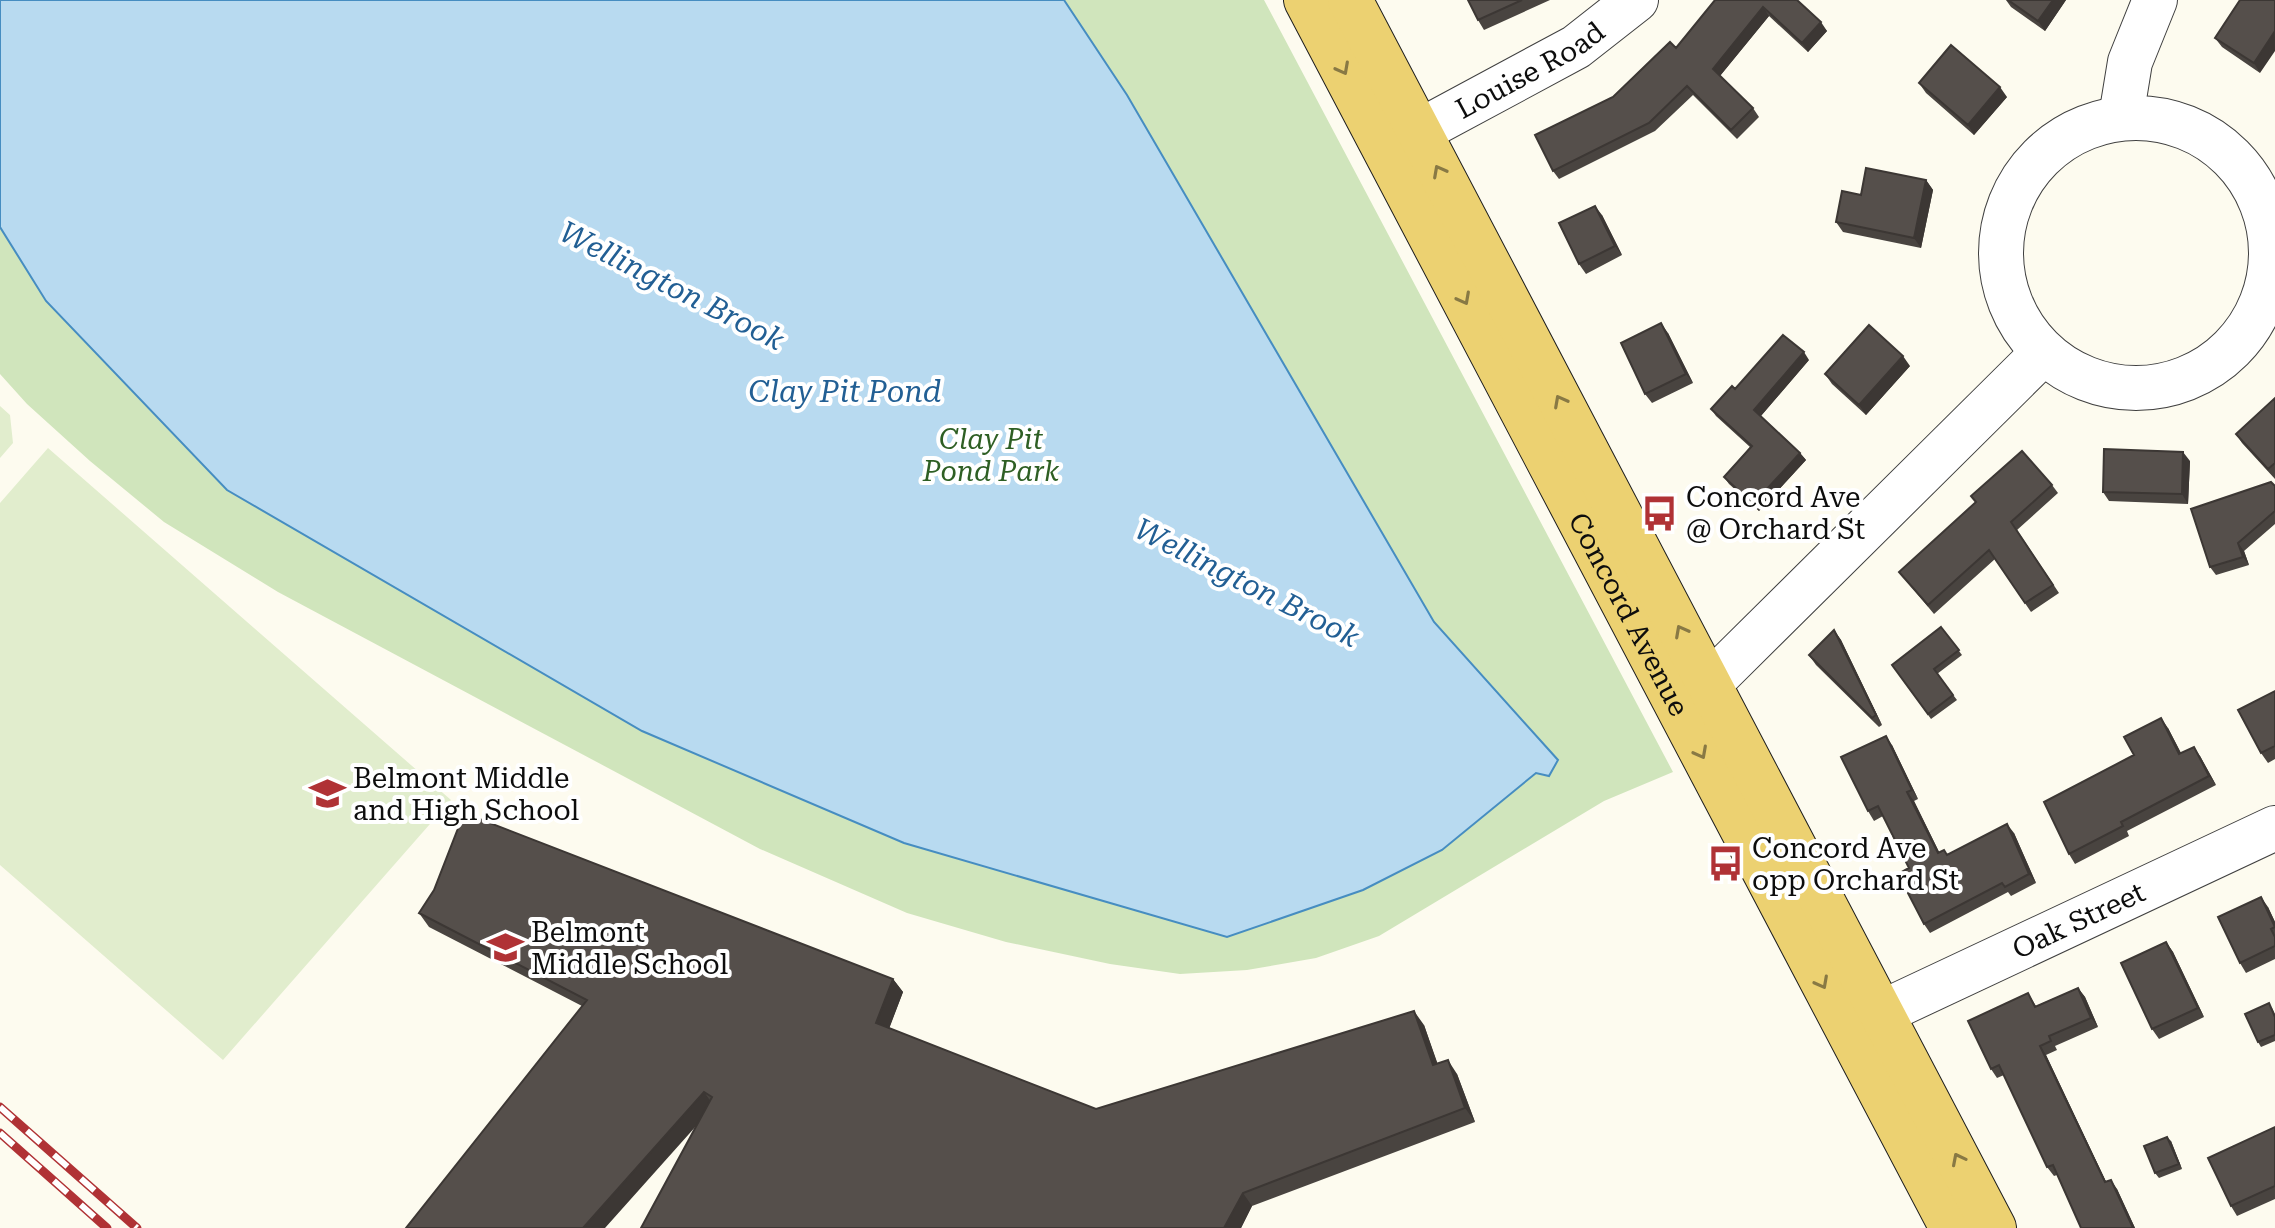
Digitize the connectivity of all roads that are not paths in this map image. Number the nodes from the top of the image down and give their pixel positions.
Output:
1 (1306, 0) edge
2 (1350, 0) edge
3 (1636, 0) edge
4 (2155, 0) edge
5 (2121, 117) junction
6 (1402, 140) junction
7 (2273, 234) edge
8 (2043, 353) junction
9 (1709, 684) junction
10 (2275, 828) edge
11 (1883, 1012) junction
12 (1952, 1228) edge
13 (1994, 1228) edge

1 -> 6 main road, Concord Avenue
2 - 6 main road, Concord Avenue
3 - 6 street, Louise Road
4 - 5 street
5 - 7 street
5 - 8 street
9 -> 6 main road, Concord Avenue
6 -> 12 main road, Concord Avenue
7 - 8 street
8 - 9 street
9 - 11 main road, Concord Avenue
10 - 11 street, Oak Street
13 -> 11 main road, Concord Avenue

